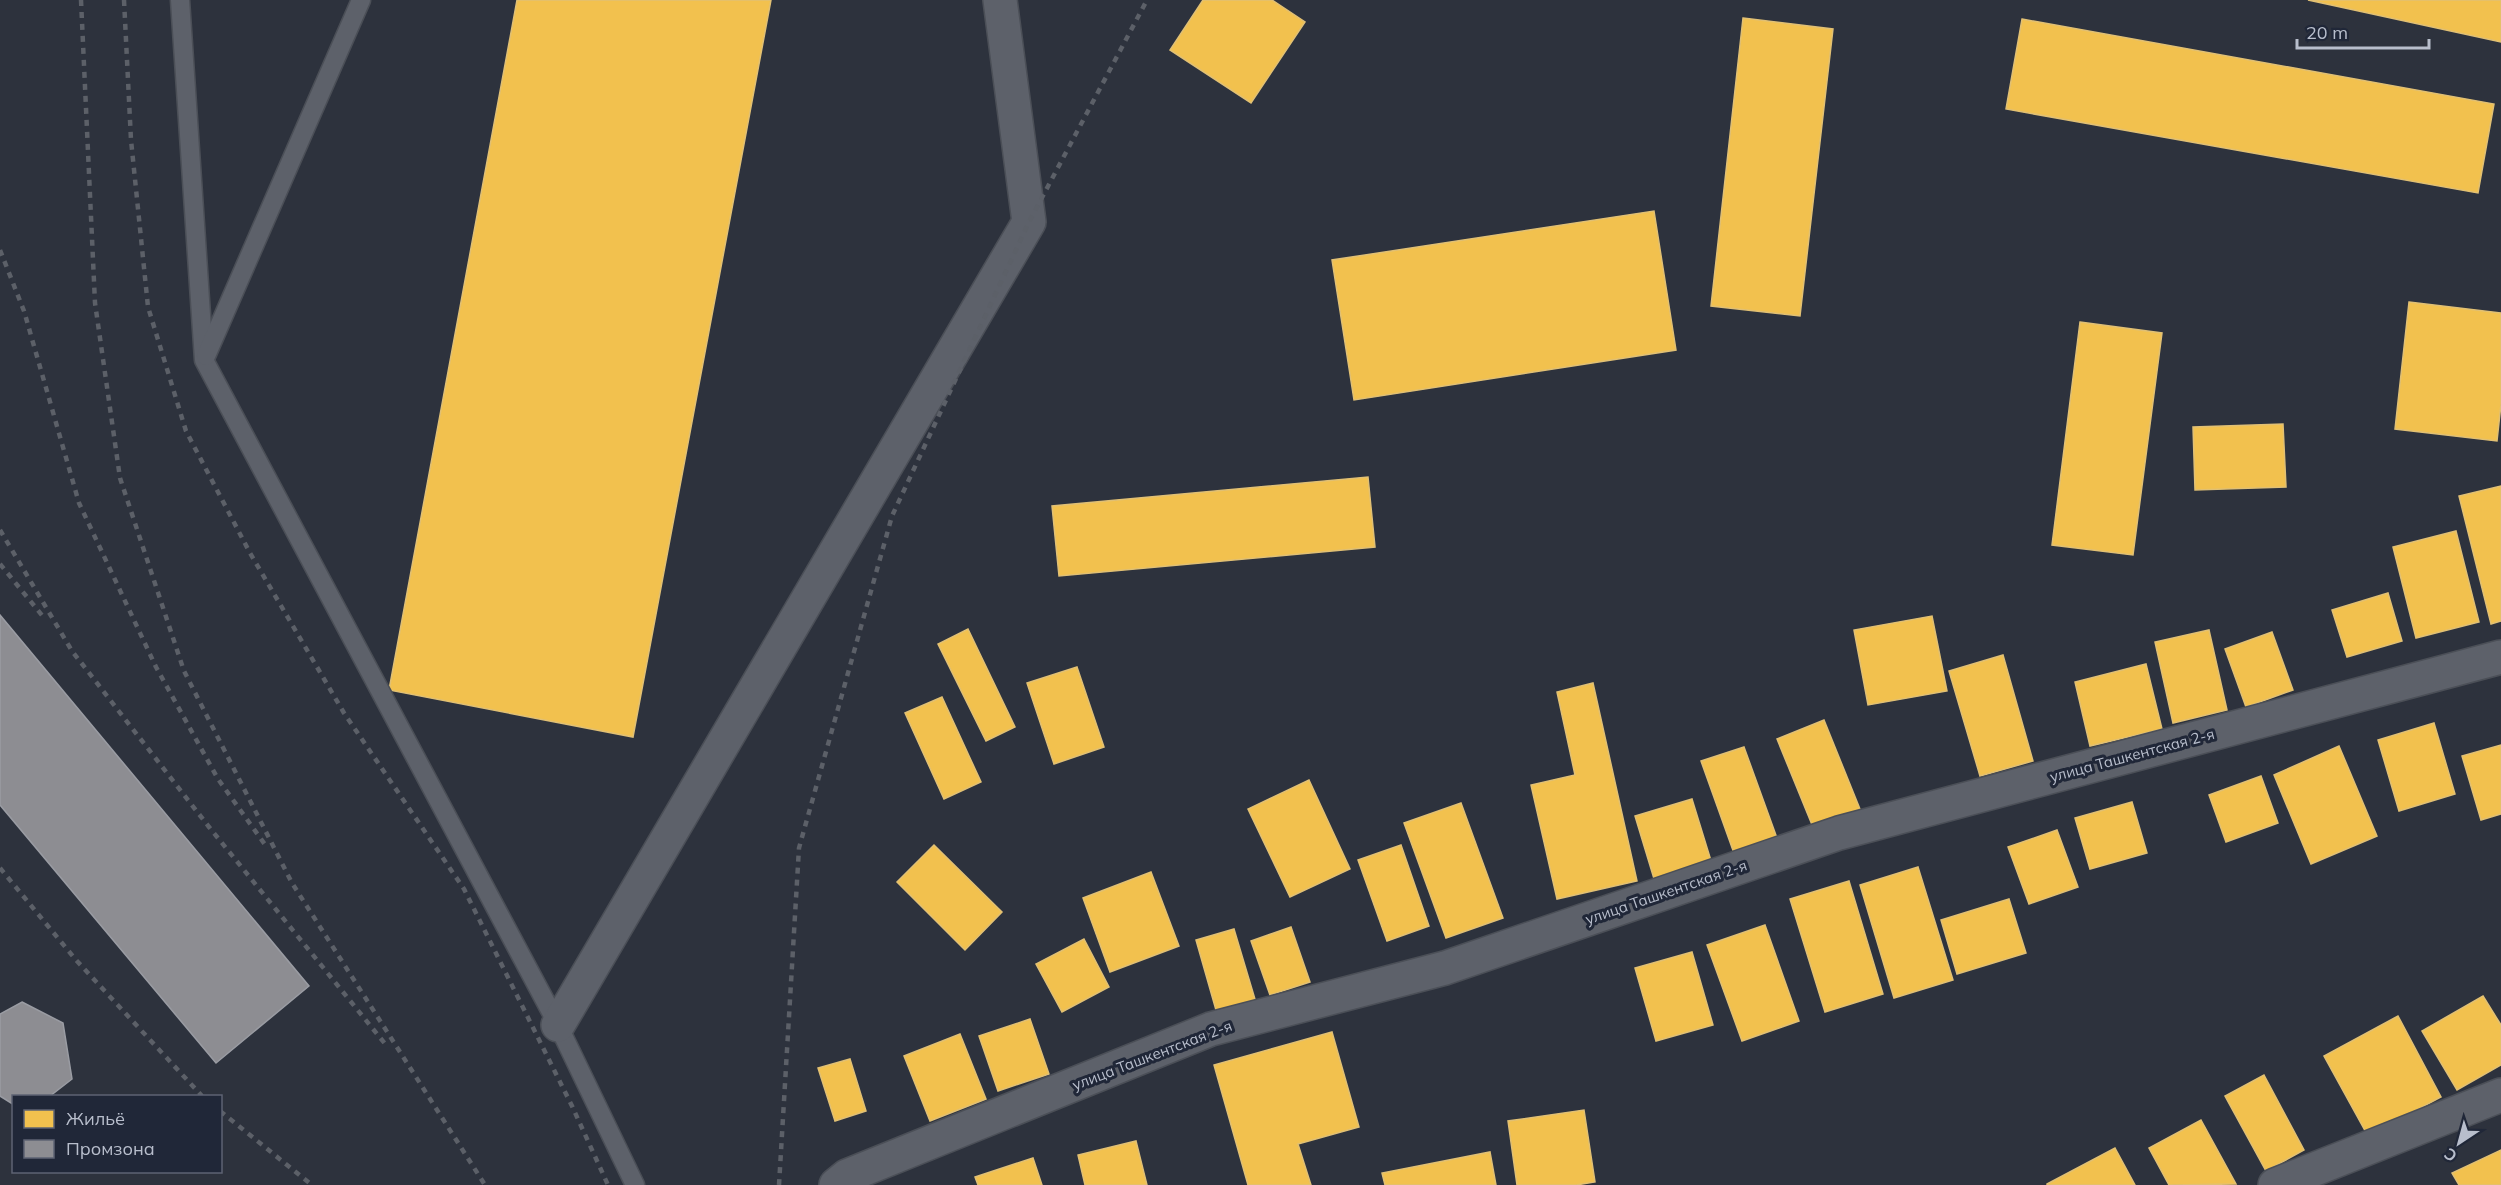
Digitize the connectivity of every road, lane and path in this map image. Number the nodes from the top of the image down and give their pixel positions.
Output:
1 (180, 0) edge
2 (361, 0) edge
3 (1000, 0) edge
4 (204, 360) junction
5 (2501, 657) edge
6 (558, 1025) junction
7 (2501, 1095) edge
8 (842, 1180) edge
9 (635, 1185) edge
10 (2275, 1185) edge

1 - 4 lane
2 - 4 lane
3 - 6 street
4 - 6 lane
5 - 8 street, улица Ташкентская 2-я
6 - 9 lane
7 - 10 street

